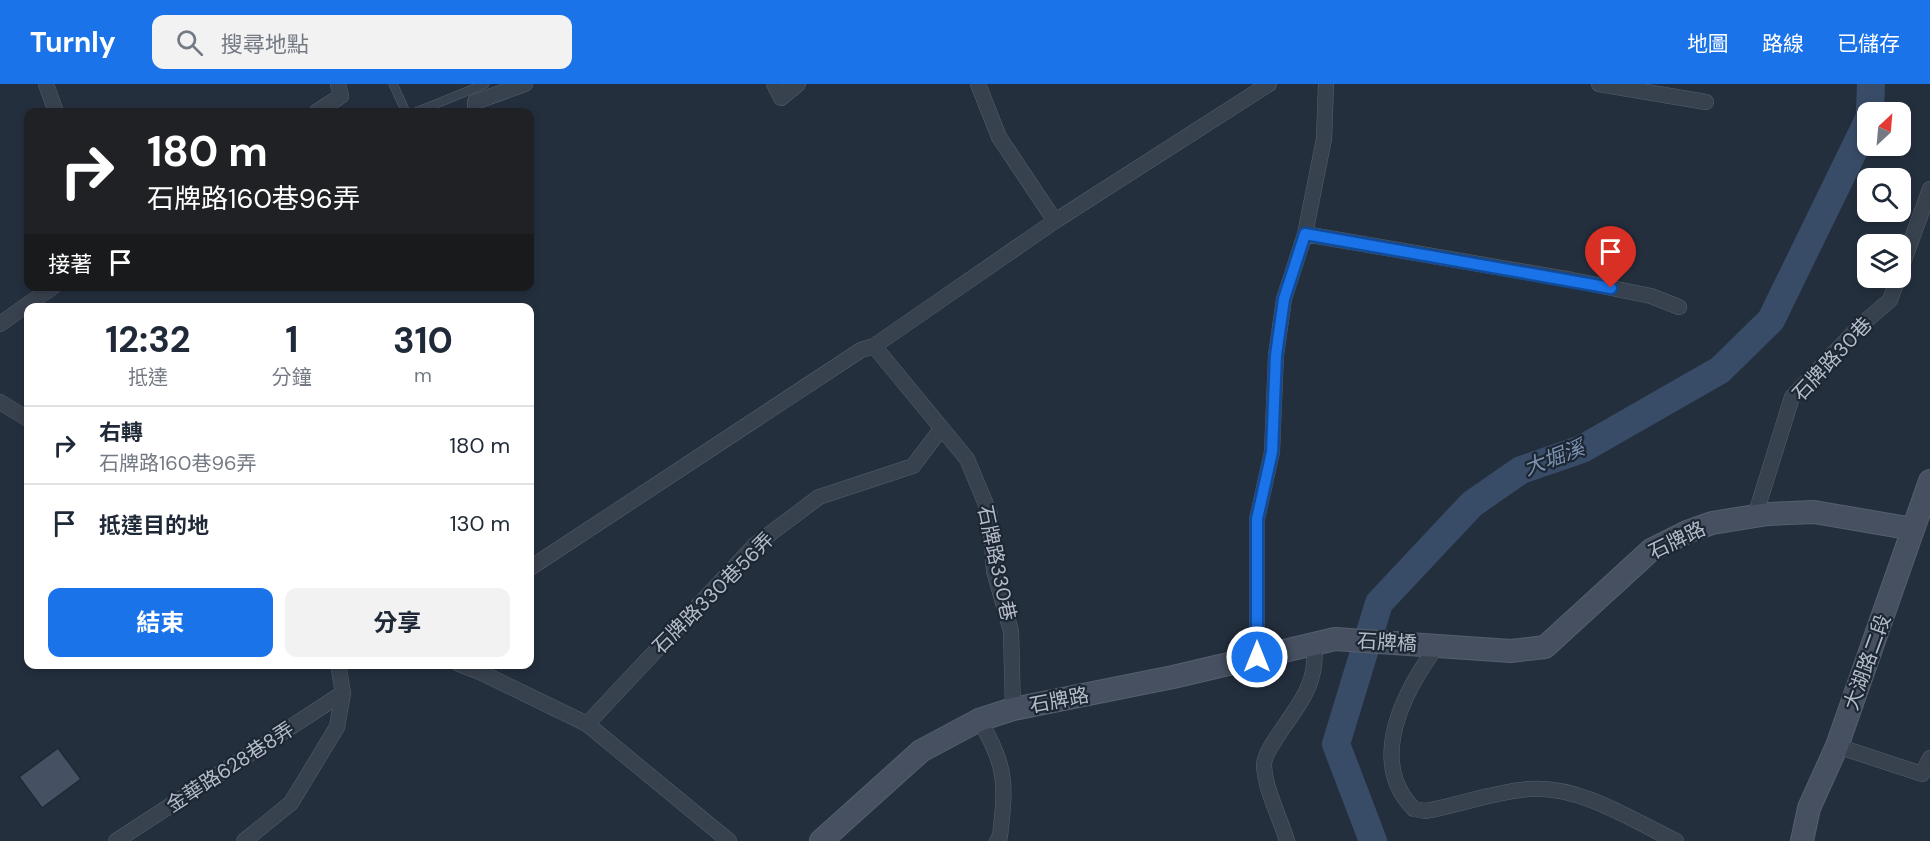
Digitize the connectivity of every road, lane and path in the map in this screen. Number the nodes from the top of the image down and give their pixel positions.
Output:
1 (46, 84) edge
2 (338, 84) edge
3 (393, 84) edge
4 (485, 84) edge
5 (525, 84) edge
6 (774, 84) edge
7 (798, 84) edge
8 (978, 84) edge
9 (1269, 84) edge
10 (1326, 84) edge
11 (1599, 84) edge
12 (1706, 102) dead end
13 (55, 108) edge
14 (322, 108) edge
15 (403, 108) edge
16 (426, 108) edge
17 (475, 108) edge
18 (1930, 189) edge
19 (1055, 222) junction
20 (1305, 234) junction
21 (1911, 241) edge
22 (1894, 288) edge
23 (47, 291) edge
24 (30, 303) edge
25 (24, 307) edge
26 (1679, 307) dead end
27 (0, 324) edge
28 (873, 346) junction
29 (0, 402) edge
30 (24, 417) edge
31 (941, 429) junction
32 (1930, 481) edge
33 (1755, 516) junction
34 (1913, 529) junction
35 (534, 565) edge
36 (1324, 642) junction
37 (1438, 645) junction
38 (1257, 657) junction
39 (339, 669) edge
40 (482, 669) edge
41 (343, 693) junction
42 (1013, 709) junction
43 (979, 720) junction
44 (587, 724) junction
45 (1837, 746) junction
46 (1930, 758) edge
47 (116, 841) edge
48 (244, 841) edge
49 (729, 841) edge
50 (821, 841) edge
51 (997, 841) edge
52 (1287, 841) edge
53 (1676, 841) edge
54 (1802, 841) edge

1 - 13 street
2 - 14 street
3 - 15 lane
4 - 16 lane
5 - 17 street
6 - 7 street
8 - 19 street
9 - 19 street
10 - 20 street
11 - 12 street
18 - 21 street
19 - 28 street
20 - 26 street
20 - 38 street
22 - 33 street, 石牌路30巷
23 - 24 street
25 - 27 street
28 - 31 street, 石牌路330巷
28 - 35 street
29 - 30 street
31 - 42 street, 石牌路330巷
31 - 44 street, 石牌路330巷56弄
32 - 34 street, 大湖路二段
33 - 34 street, 石牌路
33 - 37 street, 石牌路
34 - 45 street, 大湖路二段
36 - 37 street, 石牌橋
36 - 38 street, 石牌路
36 - 52 street
37 - 53 street
38 - 42 street, 石牌路
39 - 41 street
40 - 44 street
41 - 47 street, 金華路628巷8弄
41 - 48 street
42 - 43 street, 石牌路
43 - 50 street, 石牌路
43 - 51 street
44 - 49 street
45 - 46 street
45 - 54 street, 大湖路二段

